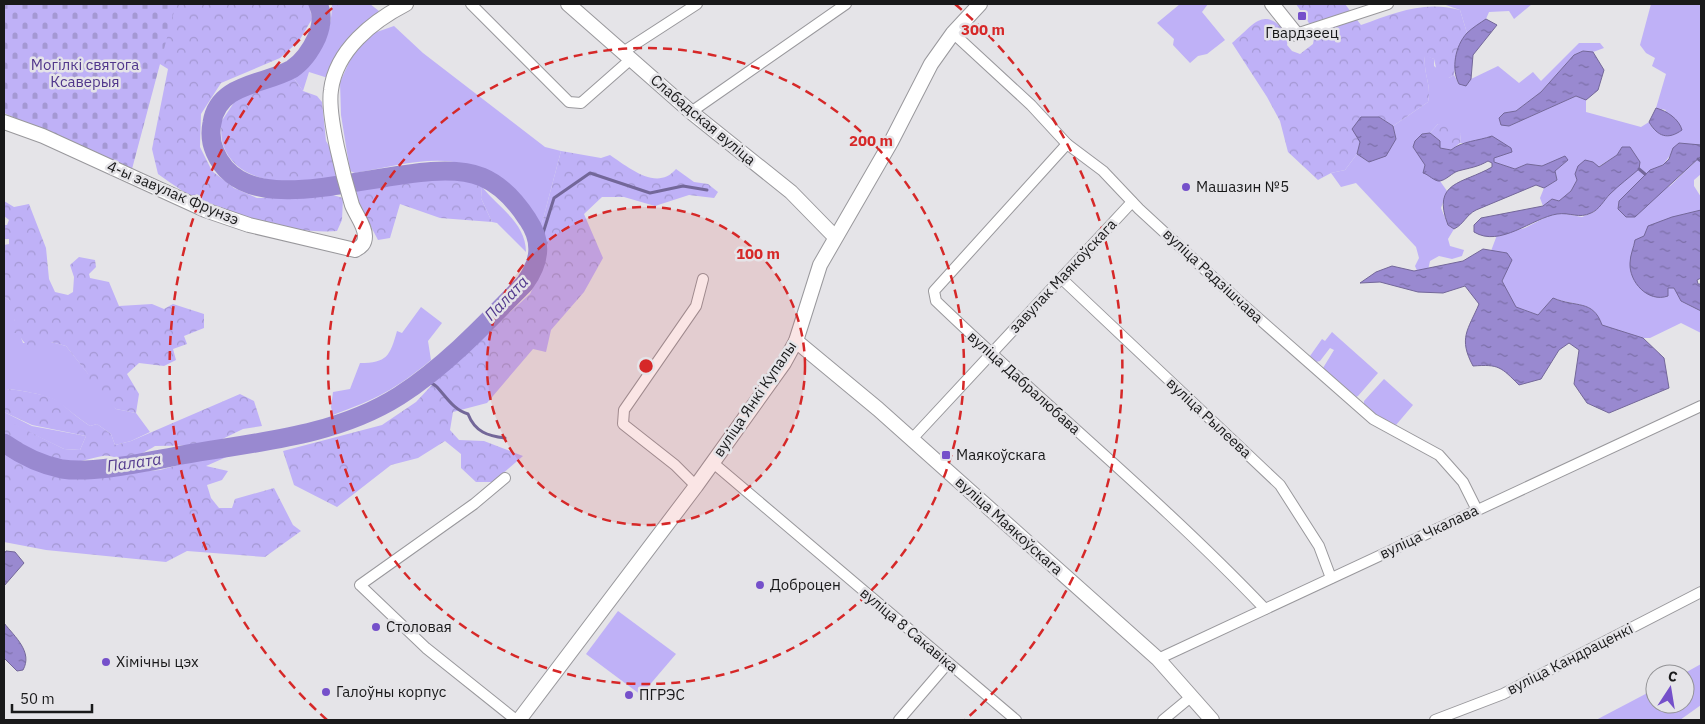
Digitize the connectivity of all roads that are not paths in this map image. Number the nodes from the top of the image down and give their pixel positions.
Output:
1 (406, 4) edge
2 (471, 4) edge
3 (568, 4) edge
4 (697, 4) edge
5 (846, 4) edge
6 (980, 4) edge
7 (1272, 4) edge
8 (1388, 4) edge
9 (953, 32) junction
10 (1296, 34) joint
11 (627, 55) junction
12 (691, 112) junction
13 (4, 122) edge
14 (1067, 144) junction
15 (1132, 202) junction
16 (835, 237) junction
17 (703, 278) dead end
18 (1062, 279) junction
19 (796, 341) junction
20 (991, 354) junction
21 (1701, 406) edge
22 (912, 439) junction
23 (712, 462) junction
24 (505, 478) dead end
25 (696, 486) junction
26 (1477, 510) junction
27 (1331, 578) junction
28 (1701, 592) edge
29 (1264, 609) junction
30 (1158, 659) junction
31 (948, 663) junction
32 (1192, 696) junction
33 (517, 720) edge
34 (898, 720) edge
35 (1016, 720) edge
36 (1163, 720) edge
37 (1212, 720) edge
38 (1435, 720) edge

1 - 13 street, 4-ы завулак Фрунзэ
2 - 11 street
3 - 11 street, Слабадская вуліца
4 - 11 street
5 - 12 street
6 - 9 street, вуліца Янкі Купалы
7 - 10 street
8 - 10 street
9 - 14 street, вуліца Радзішчава
9 - 16 street, вуліца Янкі Купалы
11 - 12 street, Слабадская вуліца
12 - 16 street, Слабадская вуліца
14 - 15 street, вуліца Радзішчава
14 - 20 street, вуліца Дабралюбава
15 - 18 street, завулак Маякоўскага
15 - 26 street, вуліца Радзішчава
16 - 19 street, вуліца Янкі Купалы
17 - 25 street
18 - 20 street, завулак Маякоўскага
18 - 27 street, вуліца Рылеева
19 - 22 street, вуліца Маякоўскага
19 - 23 street, вуліца Янкі Купалы
20 - 22 street, завулак Маякоўскага
20 - 29 street, вуліца Дабралюбава
21 - 26 street, вуліца Чкалава
22 - 30 street, вуліца Маякоўскага
23 - 25 street, вуліца Янкі Купалы
23 - 31 street, вуліца 8 Сакавіка
24 - 33 street
25 - 33 street, вуліца Янкі Купалы
26 - 27 street, вуліца Чкалава
27 - 29 street, вуліца Чкалава
28 - 38 street, вуліца Кандраценкі
29 - 30 street, вуліца Чкалава
30 - 32 street, вуліца Маякоўскага
31 - 34 street
31 - 35 street, вуліца 8 Сакавіка
32 - 36 street
32 - 37 street, вуліца Маякоўскага

